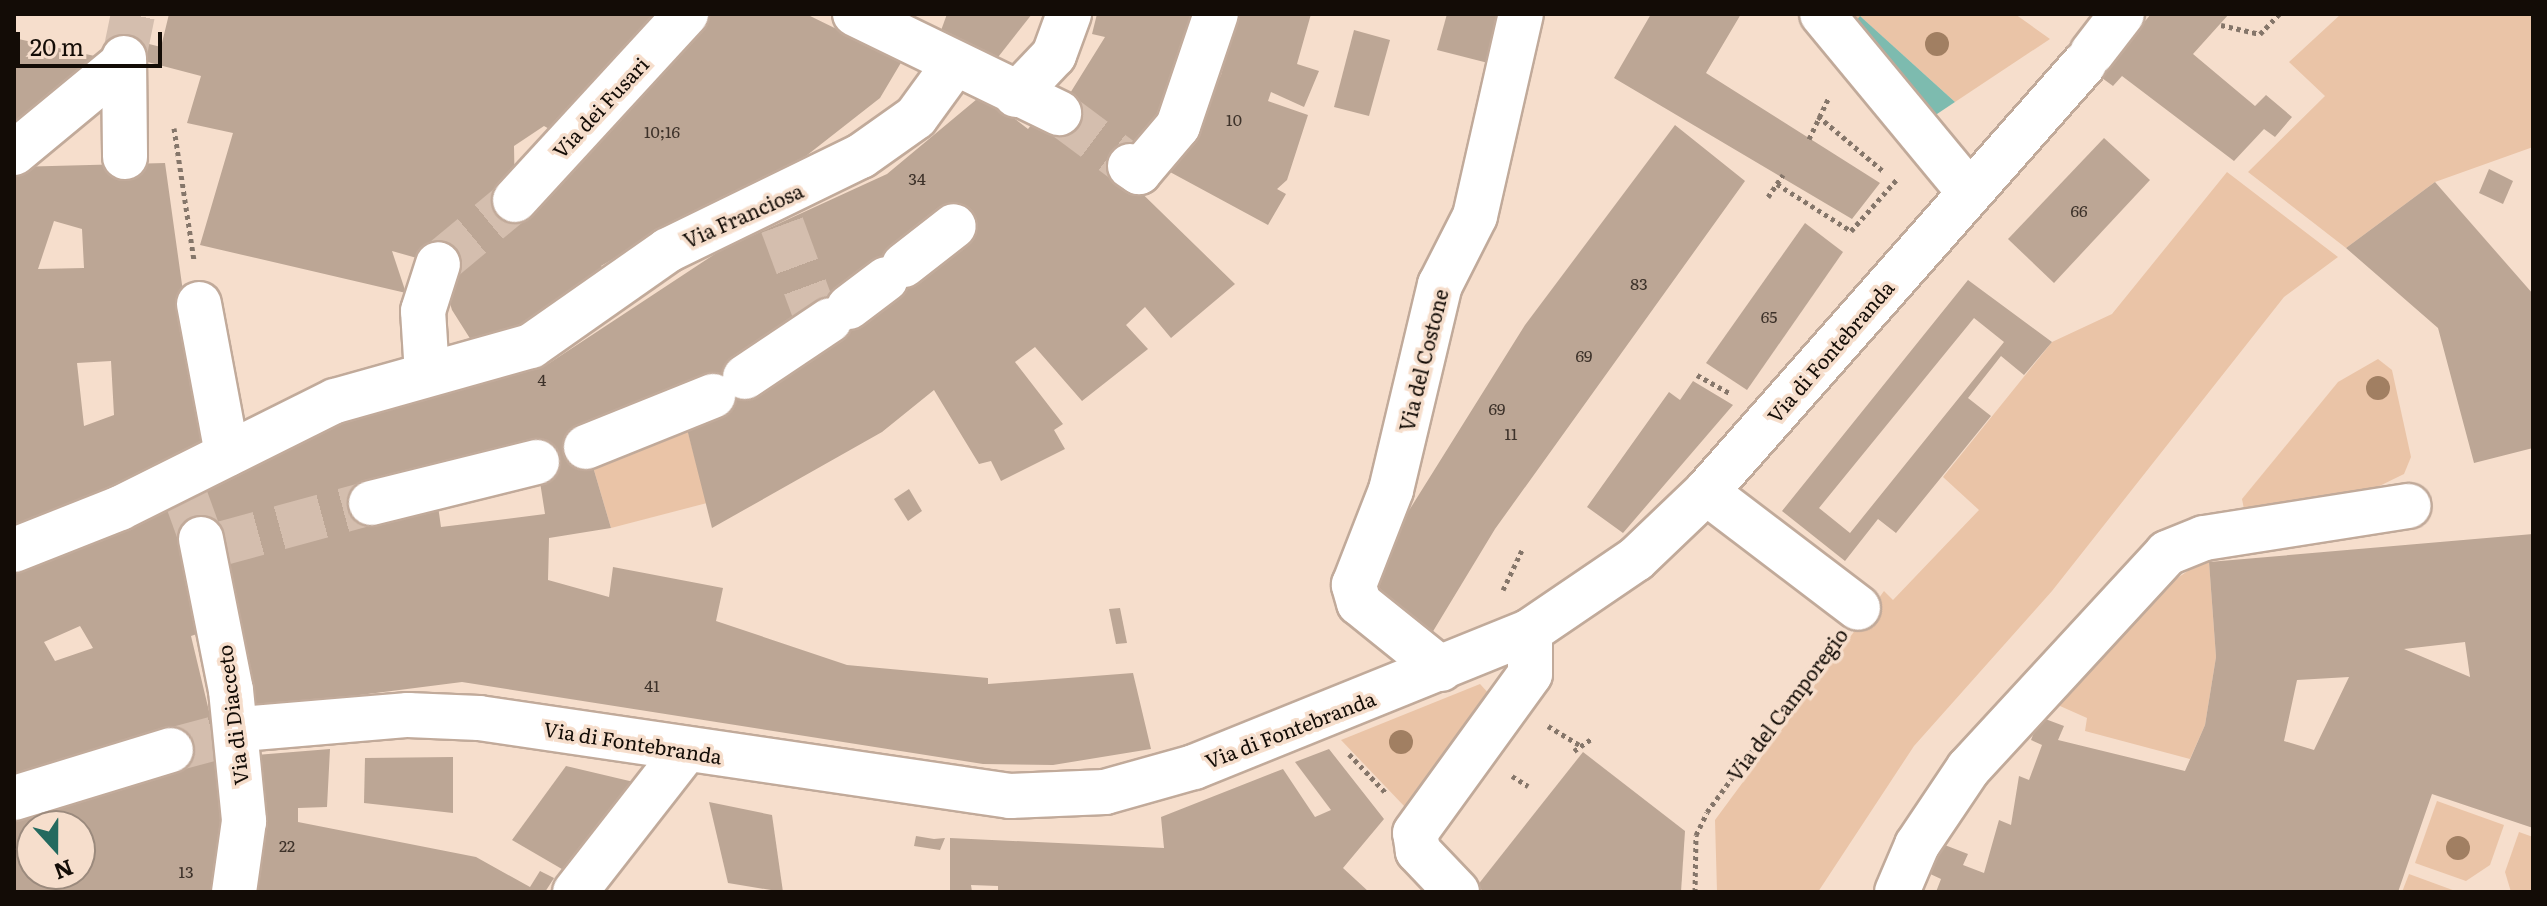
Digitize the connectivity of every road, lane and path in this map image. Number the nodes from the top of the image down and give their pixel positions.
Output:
1 (686, 14) edge
2 (855, 14) edge
3 (1069, 14) edge
4 (1216, 14) edge
5 (1521, 14) edge
6 (1822, 14) edge
7 (2122, 14) edge
8 (2279, 14) edge
9 (2221, 25) dead end
10 (935, 43) edge
11 (124, 60) junction
12 (1016, 95) junction
13 (159, 98) joint
14 (1059, 113) tunnel mouth
15 (1818, 116) dead end
16 (1930, 141) junction
17 (14, 153) edge
18 (125, 157) dead end
19 (1130, 166) dead end
20 (1883, 171) dead end
21 (1783, 175) dead end
22 (1777, 184) junction
23 (1969, 192) junction
24 (1768, 197) dead end
25 (515, 200) tunnel mouth
26 (954, 226) dead end
27 (438, 264) tunnel mouth
28 (199, 304) joint
29 (427, 374) junction
30 (586, 447) dead end
31 (227, 454) junction
32 (537, 462) dead end
33 (1706, 492) junction
34 (371, 503) tunnel mouth
35 (2409, 506) dead end
36 (14, 550) edge
37 (208, 553) tunnel mouth
38 (1858, 608) joint
39 (1530, 631) junction
40 (1441, 669) junction
41 (1315, 719) junction
42 (1591, 739) dead end
43 (245, 743) junction
44 (171, 750) tunnel mouth
45 (686, 750) junction
46 (1574, 751) dead end
47 (14, 798) edge
48 (1418, 825) junction
49 (234, 892) edge
50 (575, 892) edge
51 (1457, 892) edge
52 (1695, 892) edge
53 (1897, 892) edge

1 - 25 street, Via dei Fusari
2 - 10 street
3 - 12 street
4 - 19 street
5 - 40 street, Via del Costone
6 - 16 street
7 - 23 street, Via di Fontebranda
8 - 9 path
10 - 12 street
10 - 29 street, Via Franciosa
11 - 13 street
11 - 17 street
11 - 18 street
12 - 14 street
13 - 28 path
15 - 20 path
16 - 22 path
16 - 23 street
21 - 22 path
22 - 24 path
23 - 33 street, Via di Fontebranda
26 - 30 street
27 - 29 street
28 - 31 street
29 - 31 street, Via Franciosa
31 - 36 street, Via Franciosa
32 - 34 street
33 - 38 street, Via del Camporegio
33 - 39 street, Via di Fontebranda
35 - 53 street
37 - 43 street, Via di Diacceto
38 - 52 path, Via del Camporegio
39 - 40 street, Via di Fontebranda
39 - 48 street
40 - 41 street, Via di Fontebranda
41 - 45 street, Via di Fontebranda
41 - 48 path
42 - 46 path
43 - 45 street, Via di Fontebranda
43 - 49 street, Via di Diacceto
44 - 47 street
45 - 50 street
48 - 51 street

